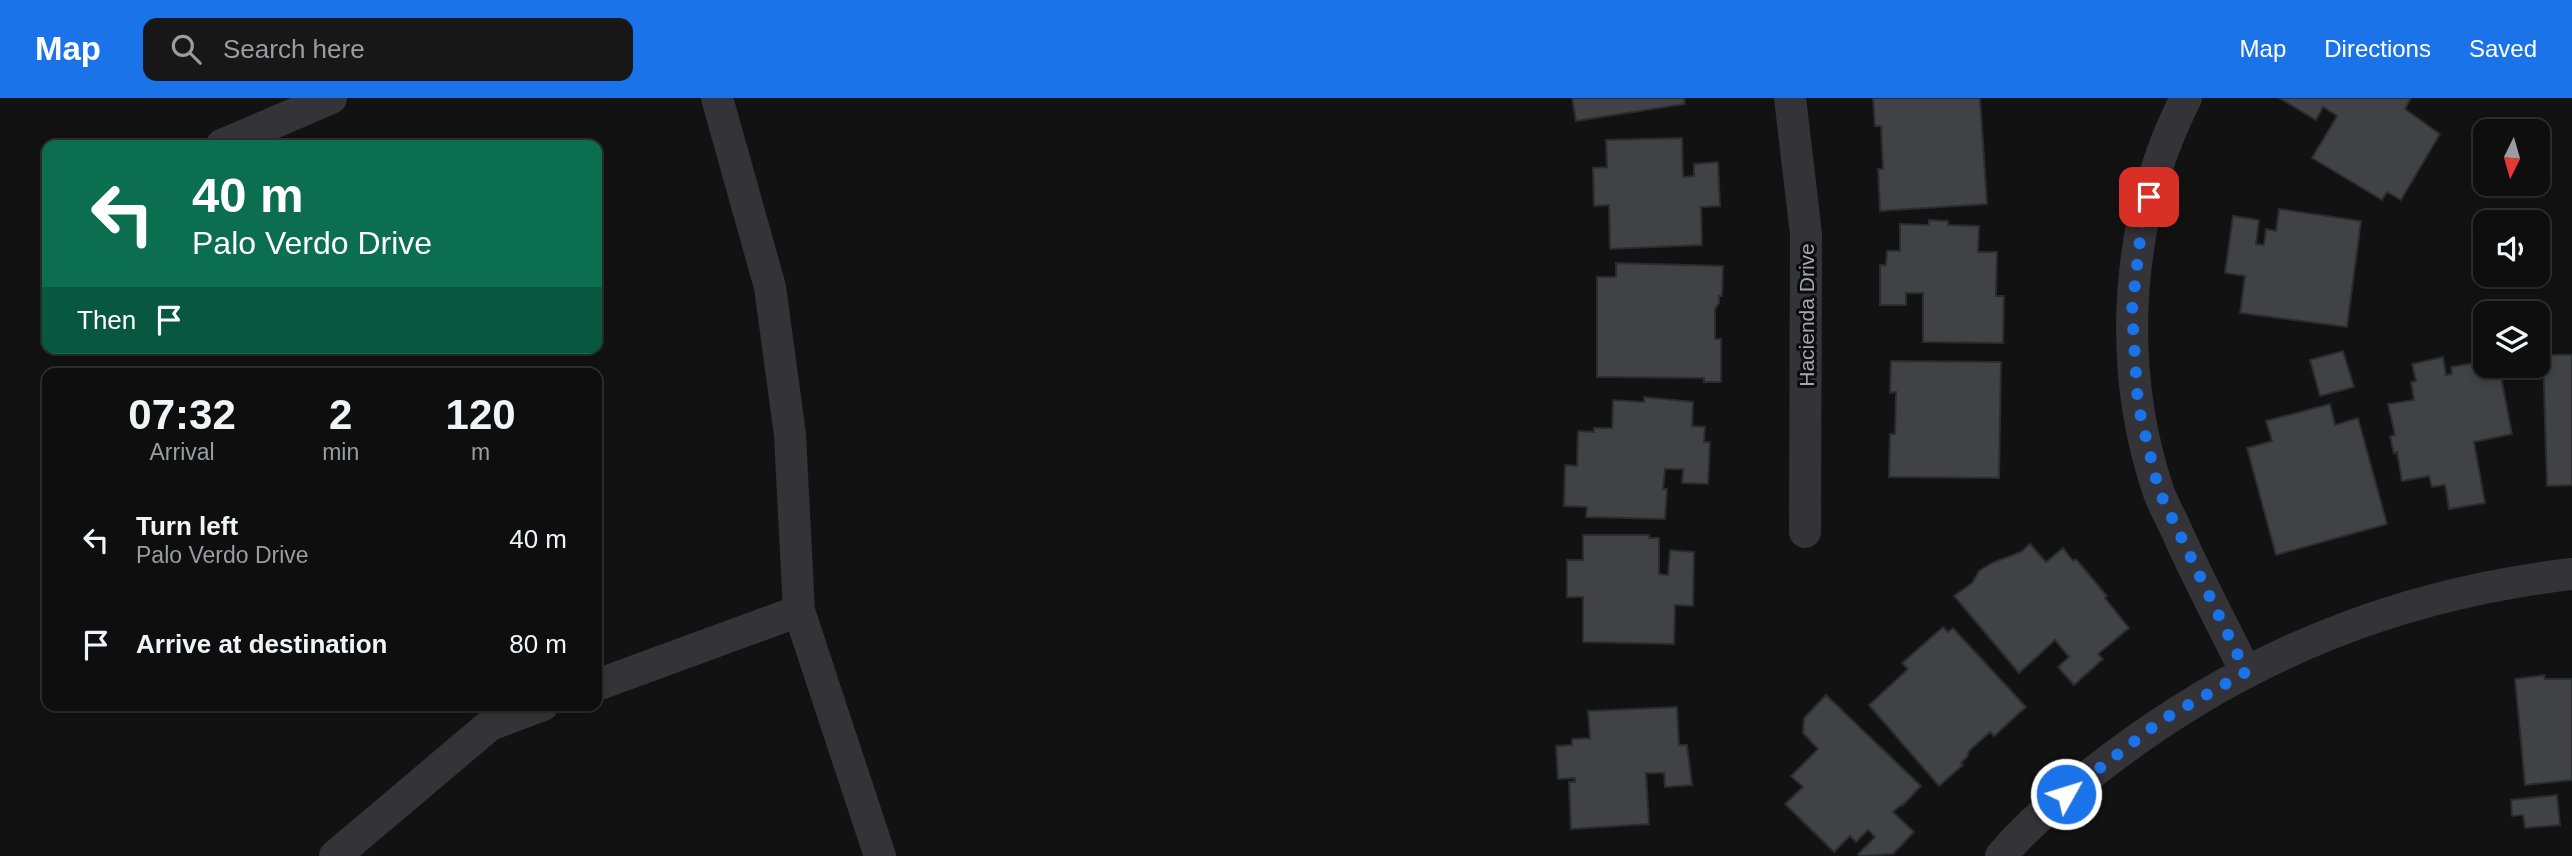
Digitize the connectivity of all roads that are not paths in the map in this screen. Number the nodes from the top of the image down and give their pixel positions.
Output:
1 (331, 98) edge
2 (717, 98) edge
3 (1790, 98) edge
4 (2186, 98) edge
5 (234, 140) edge
6 (1805, 532) dead end
7 (2572, 574) edge
8 (799, 611) junction
9 (2246, 672) junction
10 (602, 683) edge
11 (527, 711) edge
12 (335, 856) edge
13 (880, 856) edge
14 (2001, 856) edge

1 - 5 street
2 - 8 street
3 - 6 street, Hacienda Drive
4 - 9 street
7 - 9 street
8 - 10 street
8 - 13 street
9 - 14 street
11 - 12 street

